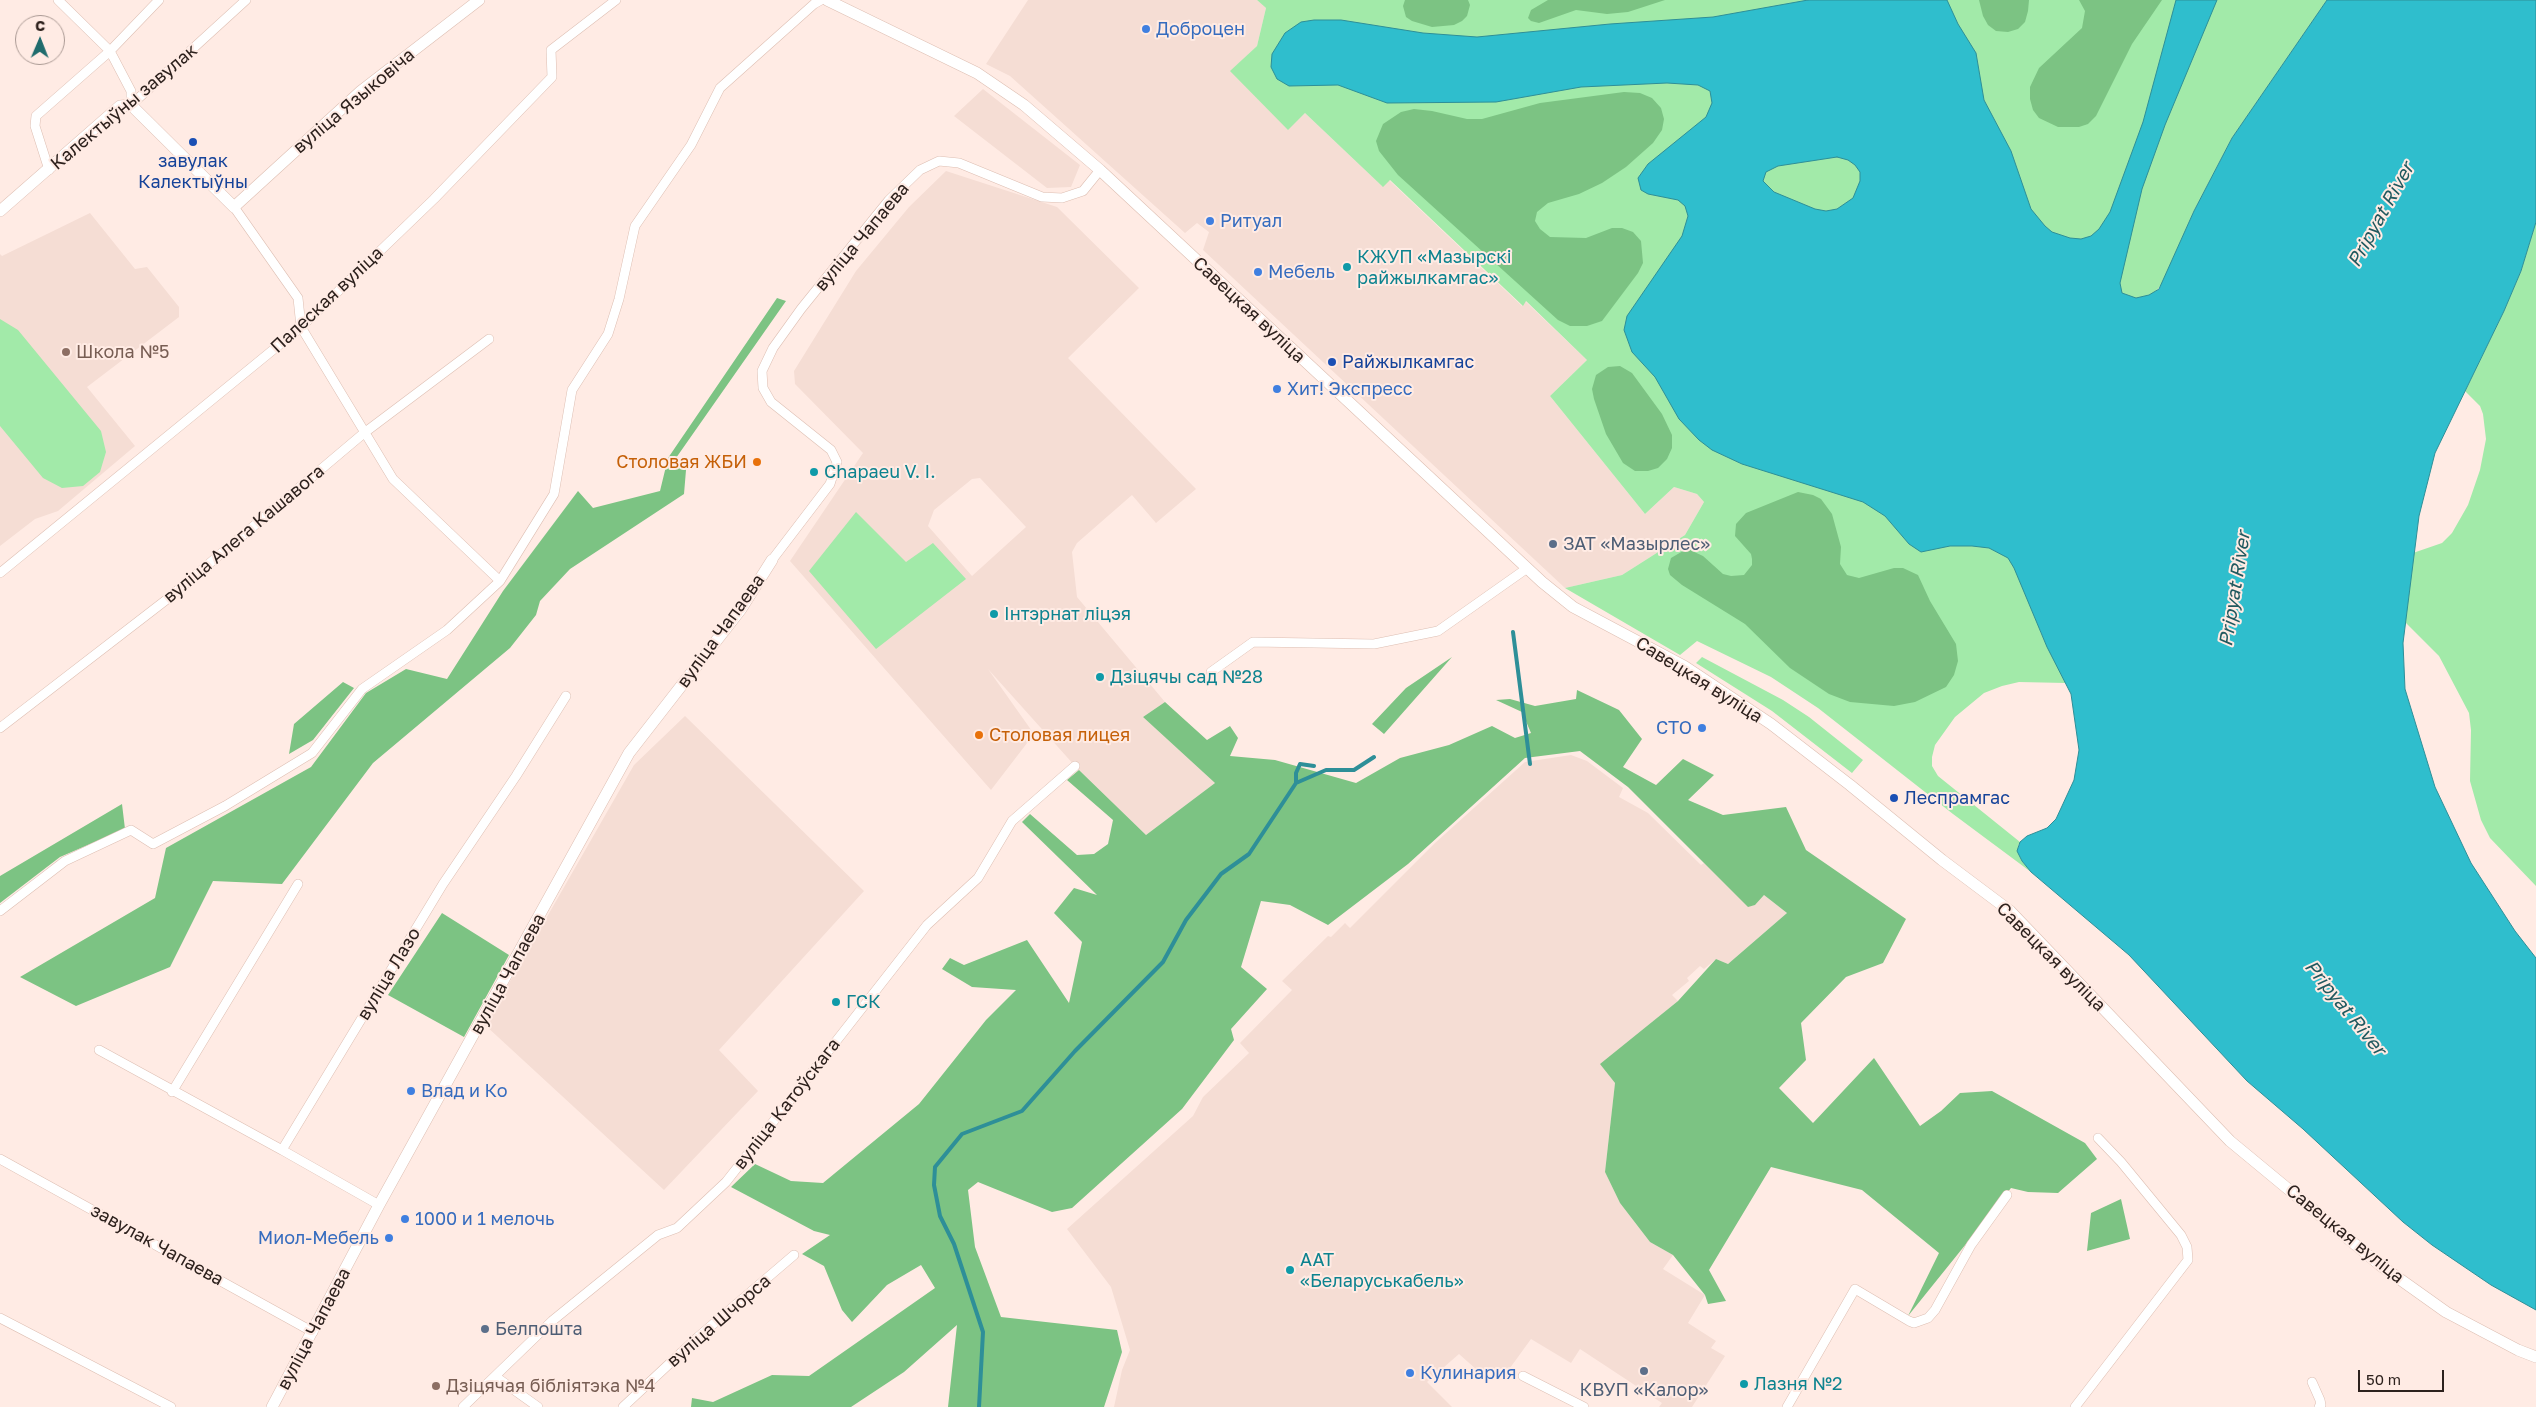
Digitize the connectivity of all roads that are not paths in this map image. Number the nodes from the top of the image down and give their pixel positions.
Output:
1 (58, 0) edge
2 (159, 0) edge
3 (246, 0) edge
4 (479, 0) edge
5 (616, 0) edge
6 (821, 0) edge
7 (827, 0) edge
8 (110, 51) junction
9 (131, 105) junction
10 (49, 170) junction
11 (1100, 170) junction
12 (234, 207) junction
13 (0, 210) edge
14 (301, 327) junction
15 (489, 339) dead end
16 (364, 433) junction
17 (772, 560) joint
18 (1526, 569) junction
19 (0, 573) edge
20 (500, 581) junction
21 (1212, 672) dead end
22 (566, 696) dead end
23 (0, 728) edge
24 (1076, 766) dead end
25 (298, 884) dead end
26 (0, 911) edge
27 (99, 1050) dead end
28 (172, 1092) junction
29 (2098, 1138) dead end
30 (282, 1150) junction
31 (0, 1159) edge
32 (2007, 1196) dead end
33 (379, 1205) junction
34 (794, 1255) dead end
35 (0, 1318) edge
36 (313, 1332) junction
37 (2536, 1357) edge
38 (1523, 1376) dead end
39 (496, 1377) junction
40 (2312, 1382) dead end
41 (171, 1407) edge
42 (272, 1407) edge
43 (463, 1407) edge
44 (538, 1407) edge
45 (623, 1407) edge
46 (1584, 1407) edge
47 (1787, 1407) edge
48 (2075, 1407) edge
49 (2319, 1407) edge

1 - 8 street
2 - 8 street
3 - 9 street, Калектыўны завулак
4 - 12 street, вуліца Языковіча
5 - 14 street, Палеская вуліца
6 - 20 street
7 - 11 street, Савецкая вуліца
8 - 9 street
8 - 10 street
9 - 10 street, Калектыўны завулак
9 - 12 street
10 - 13 street, Калектыўны завулак
11 - 17 street, вуліца Чапаева
11 - 18 street, Савецкая вуліца
12 - 14 street
14 - 16 street
14 - 19 street, Палеская вуліца
15 - 16 street, вуліца Алега Кашавога
16 - 20 street
16 - 23 street, вуліца Алега Кашавога
17 - 33 street, вуліца Чапаева
18 - 21 street
18 - 37 street, Савецкая вуліца
20 - 26 street
22 - 30 street, вуліца Лазо
24 - 39 street, вуліца Катоўскага
25 - 28 street
27 - 28 street
28 - 30 street
29 - 48 street
30 - 33 street
31 - 36 street, завулак Чапаева
32 - 47 street
33 - 36 street, вуліца Чапаева
34 - 45 street, вуліца Шчорса
35 - 41 street
36 - 42 street, вуліца Чапаева
38 - 46 street
39 - 43 street, вуліца Катоўскага
39 - 44 street
40 - 49 street

